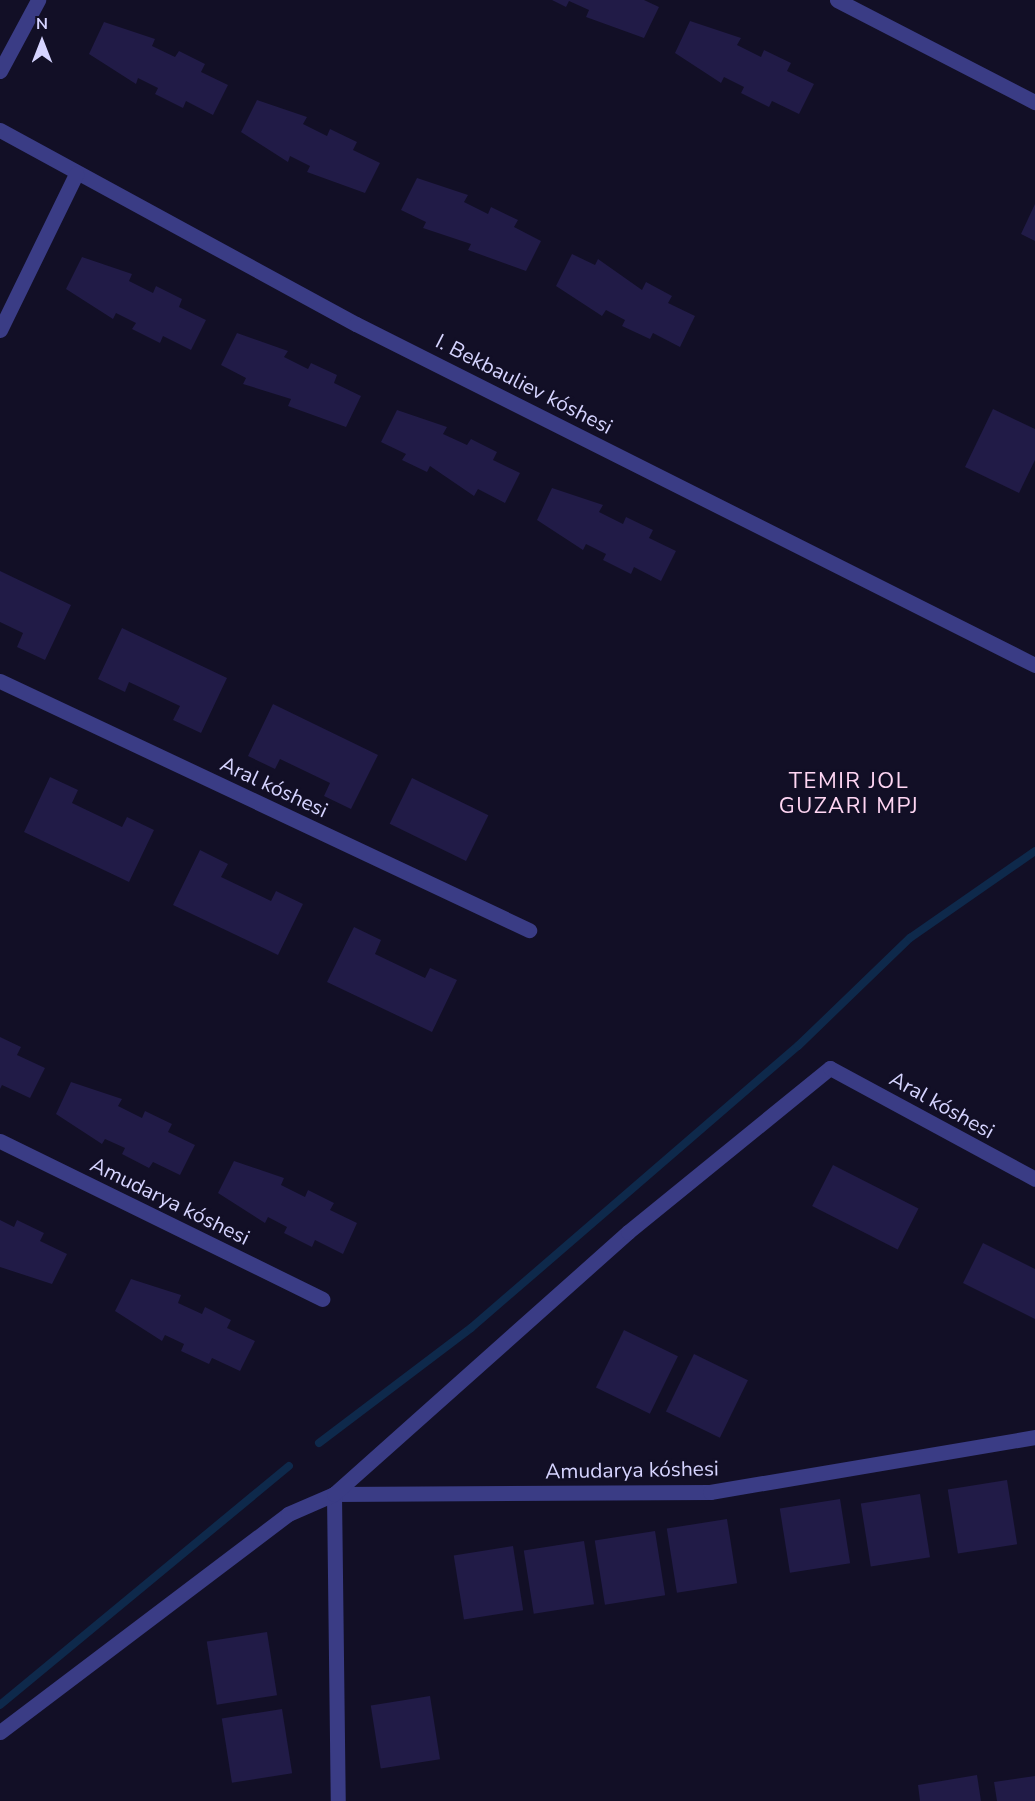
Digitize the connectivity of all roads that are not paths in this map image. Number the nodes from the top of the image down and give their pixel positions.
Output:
1 (38, 0) edge
2 (837, 0) edge
3 (0, 71) edge
4 (1035, 102) edge
5 (0, 129) edge
6 (76, 174) junction
7 (0, 330) edge
8 (1035, 665) edge
9 (0, 681) edge
10 (529, 930) dead end
11 (0, 1141) edge
12 (1035, 1179) edge
13 (322, 1299) dead end
14 (1035, 1437) edge
15 (334, 1494) junction
16 (0, 1732) edge
17 (338, 1801) edge

1 - 3 street
2 - 4 street
5 - 6 street, I. Bekbauliev kóshesi
6 - 7 street
6 - 8 street, I. Bekbauliev kóshesi
9 - 10 street, Aral kóshesi
11 - 13 street, Amudarya kóshesi
12 - 15 street, Aral kóshesi
14 - 15 street, Amudarya kóshesi
15 - 16 street
15 - 17 street

